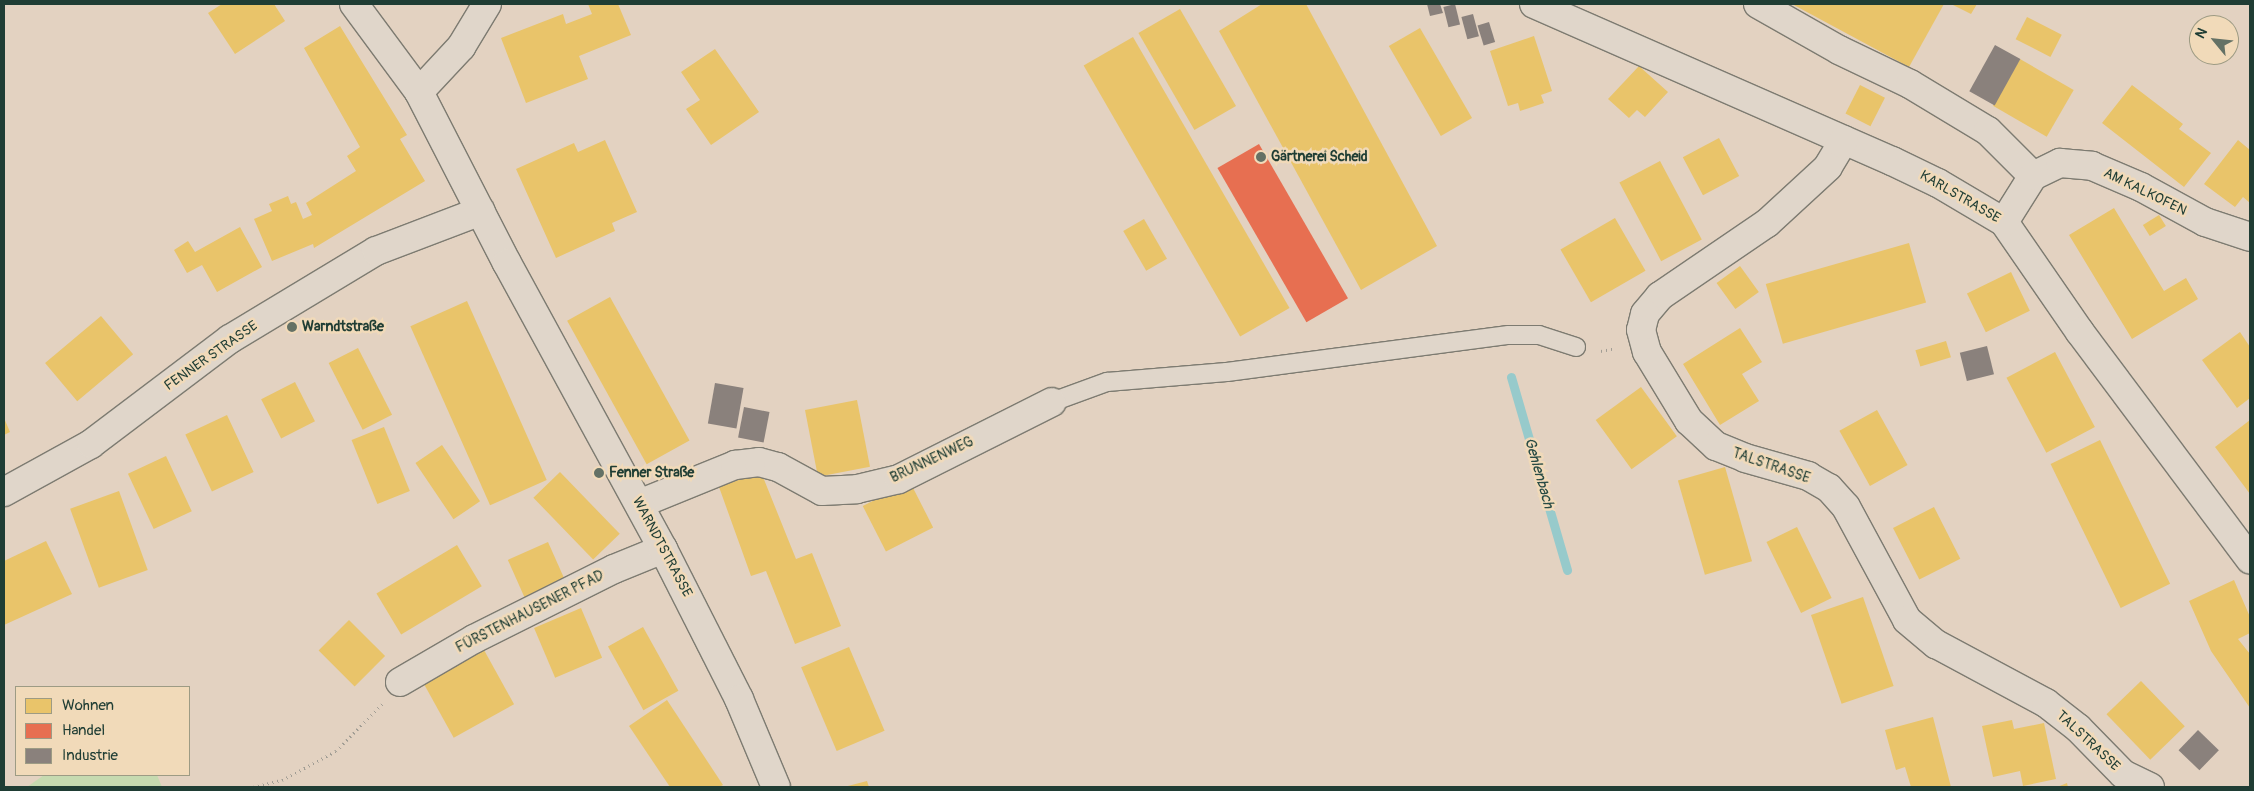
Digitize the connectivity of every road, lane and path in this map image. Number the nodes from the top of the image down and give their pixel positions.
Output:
1 (354, 4) edge
2 (487, 4) edge
3 (1534, 4) edge
4 (1758, 4) edge
5 (419, 92) junction
6 (1844, 140) junction
7 (2033, 176) junction
8 (481, 211) junction
9 (2004, 222) junction
10 (2250, 237) edge
11 (1641, 340) junction
12 (1576, 347) joint
13 (1052, 402) joint
14 (4, 492) edge
15 (639, 504) junction
16 (663, 549) junction
17 (2250, 559) edge
18 (400, 682) joint
19 (253, 787) edge
20 (776, 787) edge
21 (2150, 787) edge

1 - 5 street, WARNDTSTRASSE
2 - 5 street
3 - 6 street, KARLSTRASSE
4 - 7 street
5 - 8 street, WARNDTSTRASSE
6 - 9 street, KARLSTRASSE
6 - 11 street
7 - 9 street
7 - 10 street, AM KALKOFEN
8 - 14 street, FENNER STRASSE
8 - 15 street, WARNDTSTRASSE
9 - 17 street, KARLSTRASSE
11 - 12 path
11 - 21 street, TALSTRASSE
12 - 13 lane
13 - 15 street, BRUNNENWEG
15 - 16 street, WARNDTSTRASSE
16 - 18 street, FÜRSTENHAUSENER PFAD
16 - 20 street, WARNDTSTRASSE
18 - 19 path

